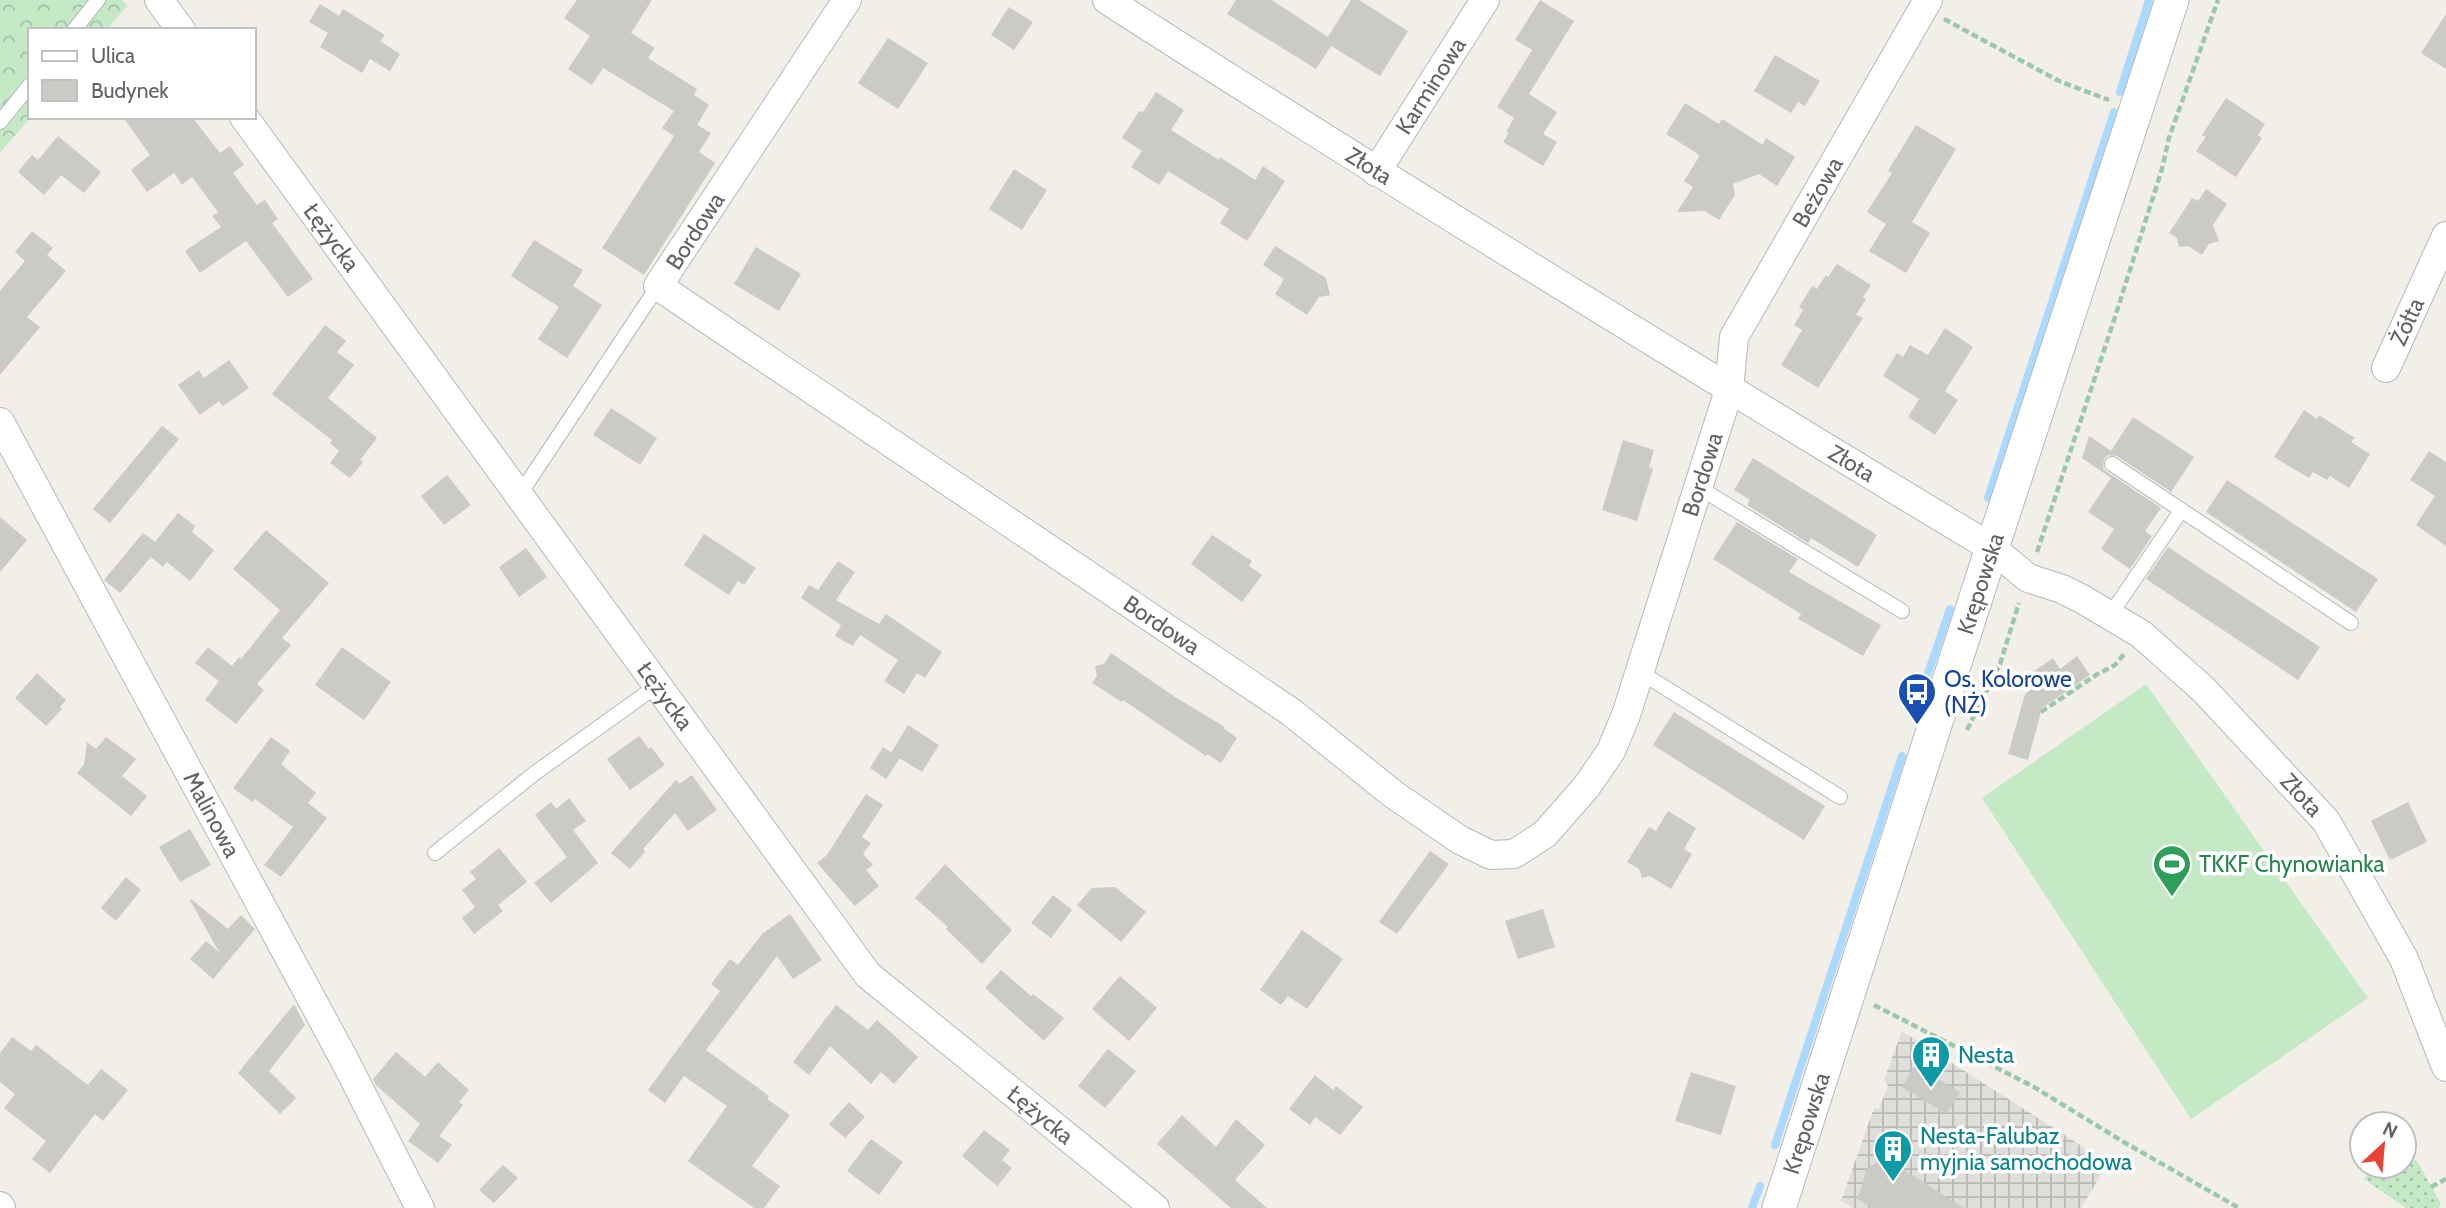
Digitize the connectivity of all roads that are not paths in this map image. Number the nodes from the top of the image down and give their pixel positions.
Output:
1 (98, 0) edge
2 (159, 0) edge
3 (847, 0) edge
4 (1107, 0) edge
5 (1485, 0) edge
6 (2172, 0) edge
7 (1926, 4) edge
8 (76, 28) edge
9 (180, 28) edge
10 (28, 87) edge
11 (245, 119) edge
12 (0, 122) edge
13 (1376, 172) junction
14 (2446, 236) edge
15 (658, 286) junction
16 (2386, 368) dead end
17 (1729, 390) junction
18 (0, 422) edge
19 (2112, 464) dead end
20 (1698, 487) junction
21 (520, 494) junction
22 (2180, 511) junction
23 (1992, 548) junction
24 (1902, 611) dead end
25 (2110, 615) junction
26 (2351, 623) dead end
27 (1640, 672) junction
28 (658, 685) junction
29 (1840, 797) dead end
30 (435, 853) dead end
31 (2446, 1067) edge
32 (420, 1208) edge
33 (1155, 1208) edge
34 (1779, 1208) edge

1 - 8 lane
2 - 9 street
3 - 15 street, Bordowa
4 - 13 street, Złota
5 - 13 street, Karminowa
6 - 23 street, Krępowska
7 - 17 street, Beżowa
10 - 12 lane
11 - 21 street, Łężycka
13 - 17 street, Złota
14 - 16 street, Żółta
15 - 21 lane
15 - 27 street, Bordowa
17 - 20 street, Bordowa
17 - 23 street, Złota
18 - 32 street, Malinowa
19 - 22 lane
20 - 24 lane
20 - 27 street, Bordowa
21 - 28 street, Łężycka
22 - 25 lane
22 - 26 lane
23 - 25 street, Złota
23 - 34 street, Krępowska
25 - 31 street, Złota
27 - 29 lane
28 - 30 lane
28 - 33 street, Łężycka

